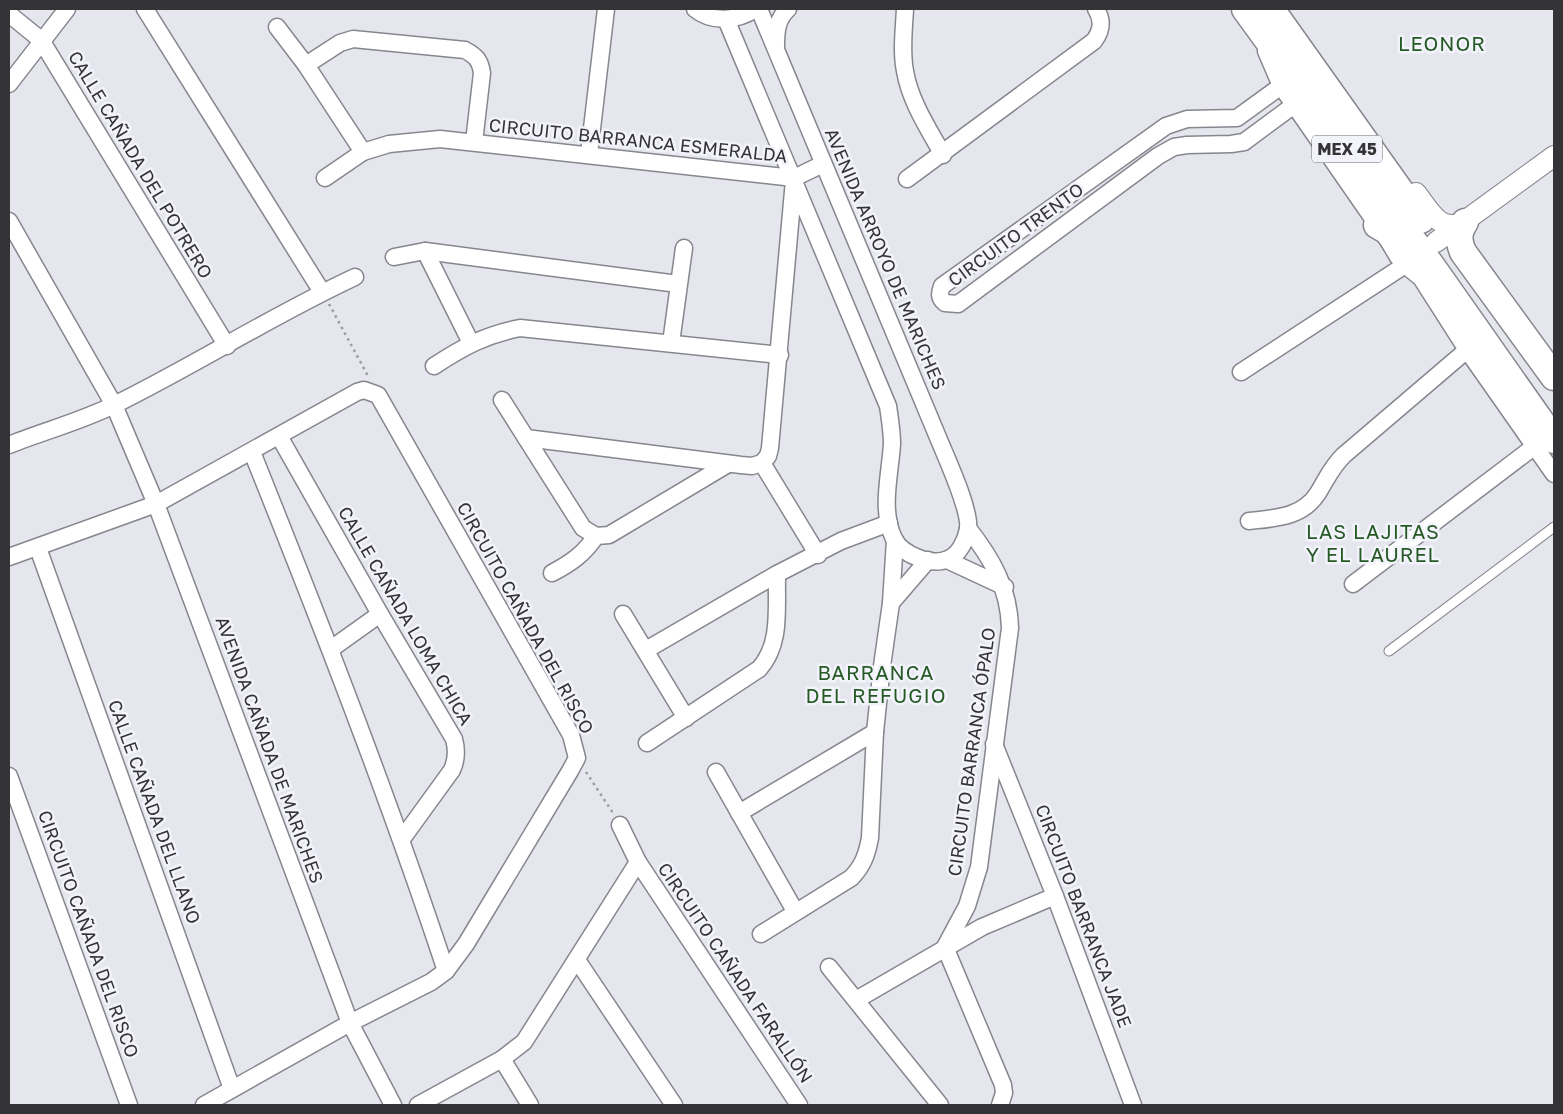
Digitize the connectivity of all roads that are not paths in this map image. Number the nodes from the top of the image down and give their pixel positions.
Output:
1 (67, 9) edge
2 (145, 9) edge
3 (606, 9) edge
4 (695, 9) edge
5 (754, 9) edge
6 (759, 9) edge
7 (788, 9) edge
8 (905, 9) edge
9 (1096, 9) edge
10 (1245, 9) edge
11 (1271, 9) edge
12 (9, 14) edge
13 (726, 19) junction
14 (277, 27) dead end
15 (1263, 34) junction
16 (41, 40) junction
17 (776, 48) junction
18 (306, 65) junction
19 (9, 84) edge
20 (1281, 86) junction
21 (1294, 105) junction
22 (1204, 119) junction
23 (1146, 138) junction
24 (474, 142) junction
25 (1206, 145) junction
26 (363, 152) junction
27 (589, 154) junction
28 (943, 155) junction
29 (1158, 156) junction
30 (1554, 156) edge
31 (823, 164) junction
32 (325, 178) dead end
33 (794, 178) junction
34 (907, 179) dead end
35 (1392, 179) junction
36 (1037, 219) junction
37 (9, 221) edge
38 (1465, 222) junction
39 (1377, 225) junction
40 (1049, 235) junction
41 (684, 248) dead end
42 (424, 251) junction
43 (1438, 255) junction
44 (394, 257) dead end
45 (1405, 265) junction
46 (1479, 273) junction
47 (355, 277) dead end
48 (678, 284) junction
49 (322, 292) junction
50 (471, 342) junction
51 (671, 343) junction
52 (227, 346) junction
53 (1467, 350) junction
54 (780, 355) junction
55 (434, 366) dead end
56 (1240, 372) dead end
57 (1554, 377) edge
58 (502, 400) dead end
59 (114, 405) junction
60 (1554, 411) edge
61 (279, 436) junction
62 (526, 438) junction
63 (1545, 443) edge
64 (9, 445) edge
65 (252, 452) junction
66 (762, 463) junction
67 (728, 464) junction
68 (1554, 474) edge
69 (156, 504) junction
70 (1249, 521) dead end
71 (889, 523) junction
72 (1554, 527) edge
73 (968, 528) junction
74 (596, 536) junction
75 (895, 540) junction
76 (38, 548) junction
77 (818, 555) junction
78 (9, 557) edge
79 (928, 560) junction
80 (947, 560) junction
81 (552, 573) dead end
82 (778, 574) junction
83 (1353, 584) dead end
84 (1005, 587) junction
85 (891, 603) junction
86 (380, 614) junction
87 (623, 614) dead end
88 (331, 650) junction
89 (646, 650) junction
90 (1389, 652) dead end
91 (686, 718) junction
92 (876, 732) junction
93 (993, 742) junction
94 (647, 743) dead end
95 (716, 772) dead end
96 (9, 776) edge
97 (739, 813) junction
98 (620, 825) road end
99 (402, 839) junction
100 (638, 862) junction
101 (1055, 896) junction
102 (967, 906) junction
103 (795, 912) junction
104 (982, 927) junction
105 (761, 934) dead end
106 (945, 947) junction
107 (577, 960) junction
108 (829, 967) dead end
109 (446, 971) junction
110 (856, 1000) junction
111 (350, 1023) junction
112 (502, 1059) junction
113 (232, 1089) junction
114 (129, 1105) edge
115 (204, 1105) edge
116 (394, 1105) edge
117 (418, 1105) edge
118 (530, 1105) edge
119 (674, 1105) edge
120 (799, 1105) edge
121 (940, 1105) edge
122 (1000, 1105) edge
123 (1133, 1105) edge

1 - 16 street
2 - 49 street
3 - 27 street
4 - 13 street
5 - 13 street
6 - 17 street, AVENIDA ARROYO DE MARICHES
7 - 17 street
8 - 28 street
9 - 28 street
10 - 15 main road, MEX 45
11 - 35 main road, MEX 45
12 - 16 street, CALLE CAÑADA DEL POTRERO
13 - 33 street
14 - 18 street
15 - 20 street
15 - 43 main road, MEX 45
16 - 19 street
16 - 52 street, CALLE CAÑADA DEL POTRERO
17 - 31 street, AVENIDA ARROYO DE MARICHES
18 - 24 street, CIRCUITO BARRANCA ESMERALDA
18 - 26 street
20 - 21 street
20 - 22 street, CIRCUITO TRENTO
21 - 25 street, CIRCUITO TRENTO
21 - 39 street
22 - 23 street, CIRCUITO TRENTO
22 - 25 street
23 - 29 street
23 - 36 street, CIRCUITO TRENTO
24 - 26 street, CIRCUITO BARRANCA ESMERALDA
24 - 27 street, CIRCUITO BARRANCA ESMERALDA
25 - 29 street, CIRCUITO TRENTO
26 - 32 street, CIRCUITO BARRANCA ESMERALDA
27 - 33 street, CIRCUITO BARRANCA ESMERALDA
28 - 34 street
29 - 40 street, CIRCUITO TRENTO
30 - 38 street
31 - 33 street, CIRCUITO BARRANCA ESMERALDA
31 - 73 street, AVENIDA ARROYO DE MARICHES
33 - 54 street
33 - 71 street
35 - 38 street
35 - 43 main road, MEX 45
36 - 40 street
36 - 40 street, CIRCUITO TRENTO
37 - 59 street, AVENIDA CAÑADA DE MARICHES
38 - 43 street
38 - 46 main road
39 - 43 main road
39 - 45 street
41 - 48 street
42 - 44 street
42 - 48 street
42 - 50 street
43 - 46 main road
43 - 60 main road, MEX 45
43 - 63 main road, MEX 45
45 - 53 street
45 - 56 street
46 - 57 main road
47 - 49 street
48 - 51 street
49 - 52 street
50 - 51 street
50 - 55 street
51 - 54 street
52 - 59 street
53 - 63 street
53 - 70 street
54 - 66 street
58 - 62 street
59 - 64 street
59 - 69 street, AVENIDA CAÑADA DE MARICHES
61 - 65 street
61 - 86 street, CALLE CAÑADA LOMA CHICA
61 - 109 street, CIRCUITO CAÑADA DEL RISCO
62 - 67 street
62 - 74 street
63 - 68 street
63 - 83 street
65 - 69 street
65 - 88 street
66 - 67 street
66 - 77 street
67 - 74 street
69 - 76 street
69 - 111 street, AVENIDA CAÑADA DE MARICHES
71 - 75 street
71 - 77 street
72 - 90 lane
73 - 80 street
73 - 84 street, CIRCUITO BARRANCA ÓPALO
74 - 81 street
75 - 79 street
75 - 85 street
76 - 78 street
76 - 113 street, CALLE CAÑADA DEL LLANO
77 - 82 street
79 - 80 street
79 - 85 street
80 - 84 street
82 - 89 street
82 - 91 street
84 - 93 street, CIRCUITO BARRANCA ÓPALO
85 - 92 street
86 - 88 street
86 - 99 street, CALLE CAÑADA LOMA CHICA
87 - 89 street
88 - 99 street
89 - 91 street
91 - 94 street
92 - 97 street
92 - 103 street
93 - 101 street, CIRCUITO BARRANCA JADE
93 - 102 street, CIRCUITO BARRANCA ÓPALO
95 - 97 street
96 - 114 street, CIRCUITO CAÑADA DEL RISCO
97 - 103 street
98 - 100 street, CIRCUITO CAÑADA FARALLÓN
99 - 109 street
100 - 107 street, CIRCUITO CAÑADA FARALLÓN
100 - 120 street, CIRCUITO CAÑADA FARALLÓN
101 - 104 street
101 - 123 street, CIRCUITO BARRANCA JADE
102 - 104 street
102 - 106 street, CIRCUITO BARRANCA ÓPALO
103 - 105 street
104 - 106 street
106 - 110 street
106 - 122 street
107 - 112 street, CIRCUITO CAÑADA FARALLÓN
107 - 119 street
108 - 110 street
109 - 111 street, CIRCUITO CAÑADA DEL RISCO
110 - 121 street
111 - 113 street, CIRCUITO CAÑADA DEL RISCO
111 - 116 street, AVENIDA CAÑADA DE MARICHES
112 - 117 street, CIRCUITO CAÑADA FARALLÓN
112 - 118 street
113 - 115 street, CIRCUITO CAÑADA DEL RISCO

